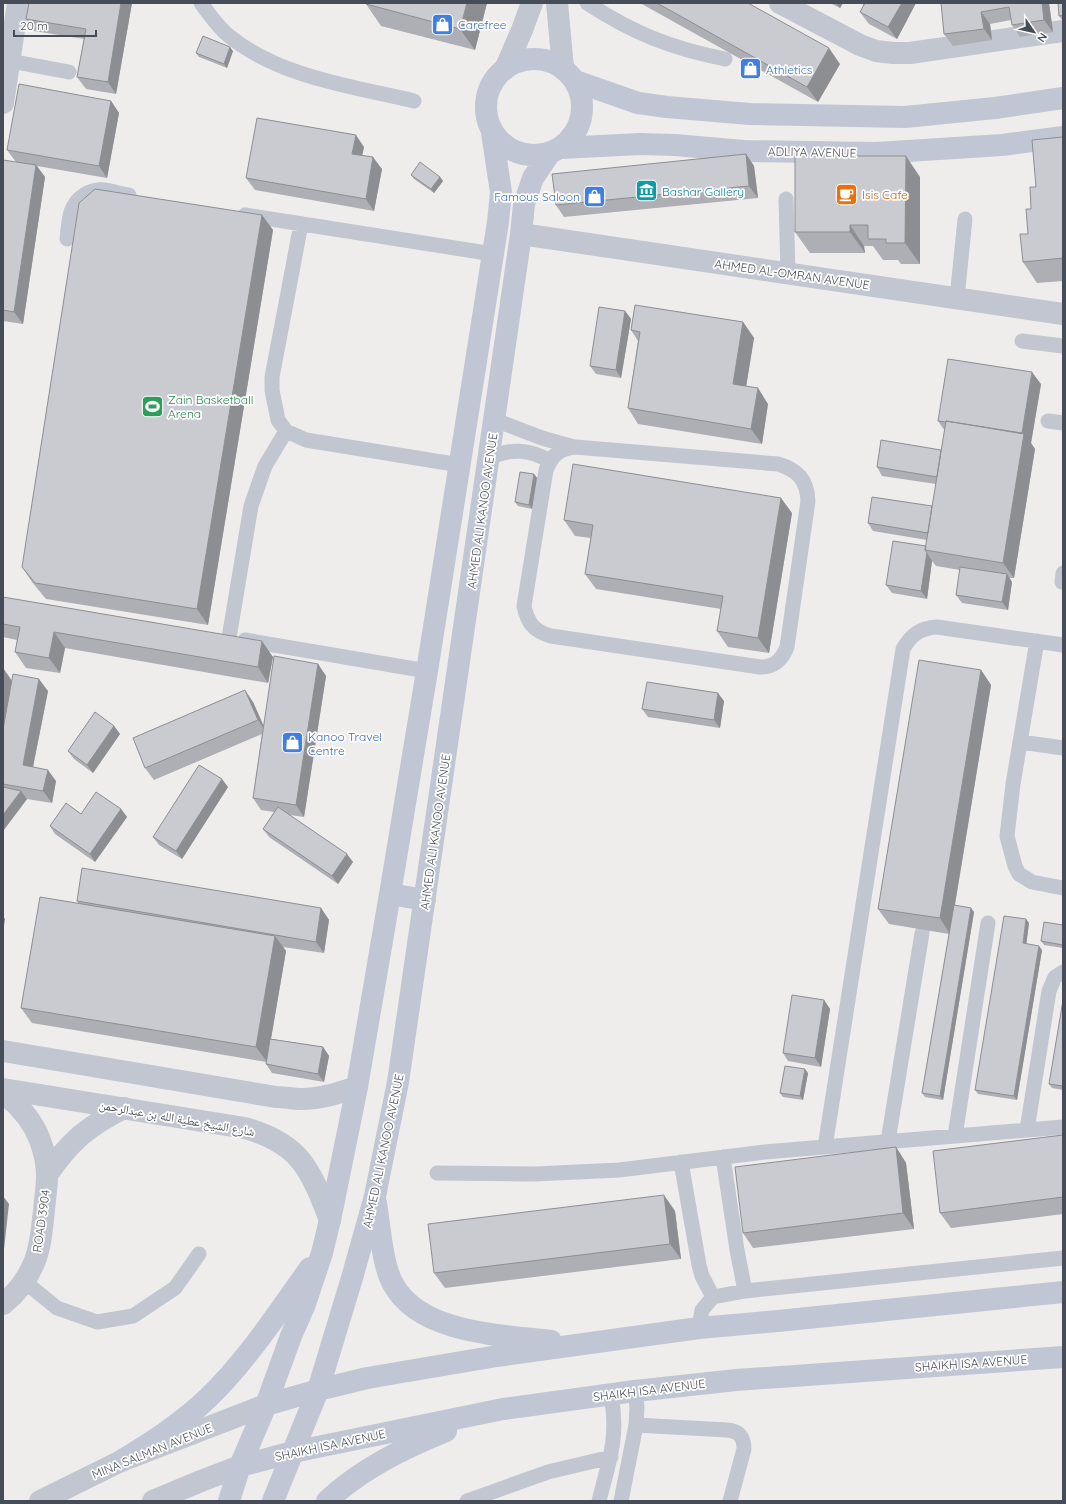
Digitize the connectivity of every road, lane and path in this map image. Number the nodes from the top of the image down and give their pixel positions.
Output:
1 (18, 3) edge
2 (201, 3) edge
3 (532, 3) edge
4 (557, 3) edge
5 (586, 3) edge
6 (780, 3) edge
7 (1063, 31) edge
8 (724, 59) edge
9 (10, 61) junction
10 (506, 67) junction
11 (69, 72) dead end
12 (569, 75) junction
13 (1063, 98) edge
14 (414, 101) dead end
15 (3, 103) edge
16 (492, 133) junction
17 (1063, 137) edge
18 (556, 150) junction
19 (143, 197) edge
20 (786, 199) dead end
21 (230, 212) edge
22 (965, 219) dead end
23 (301, 224) junction
24 (522, 234) junction
25 (67, 239) dead end
26 (493, 254) junction
27 (788, 273) junction
28 (957, 298) junction
29 (1063, 314) edge
30 (1022, 341) dead end
31 (1063, 346) edge
32 (495, 420) junction
33 (286, 432) junction
34 (575, 447) junction
35 (490, 458) junction
36 (550, 461) junction
37 (460, 465) junction
38 (213, 635) edge
39 (229, 638) junction
40 (1038, 641) junction
41 (1063, 645) edge
42 (427, 671) junction
43 (1021, 742) junction
44 (1063, 748) edge
45 (1063, 888) edge
46 (390, 894) junction
47 (425, 900) junction
48 (988, 923) dead end
49 (922, 933) edge
50 (1063, 972) edge
51 (3, 1051) edge
52 (357, 1087) junction
53 (3, 1089) edge
54 (3, 1093) edge
55 (124, 1108) junction
56 (1063, 1127) edge
57 (1027, 1130) junction
58 (955, 1136) junction
59 (888, 1141) junction
60 (826, 1147) junction
61 (723, 1157) junction
62 (682, 1162) junction
63 (437, 1173) dead end
64 (47, 1175) junction
65 (375, 1196) junction
66 (330, 1220) junction
67 (322, 1253) junction
68 (199, 1254) dead end
69 (1063, 1258) edge
70 (25, 1282) junction
71 (745, 1291) junction
72 (1063, 1292) edge
73 (713, 1297) junction
74 (3, 1304) edge
75 (699, 1328) junction
76 (584, 1345) junction
77 (1063, 1357) edge
78 (318, 1390) junction
79 (634, 1391) junction
80 (611, 1395) junction
81 (266, 1405) junction
82 (503, 1408) junction
83 (636, 1425) junction
84 (293, 1452) junction
85 (610, 1457) junction
86 (121, 1461) junction
87 (240, 1466) junction
88 (40, 1501) edge
89 (153, 1501) edge
90 (229, 1501) edge
91 (273, 1501) edge
92 (327, 1501) edge
93 (467, 1501) edge
94 (599, 1501) edge
95 (621, 1501) edge
96 (730, 1501) edge

1 - 9 street
2 - 14 lane
3 - 10 street
4 - 12 street
5 - 8 lane
6 - 7 street
9 - 11 lane
9 - 15 street
10 - 12 main road
10 - 16 main road
12 - 13 main road
12 - 18 main road
16 - 18 main road
16 - 26 main road
17 - 18 main road, ADLIYA AVENUE
18 - 24 main road, AHMED ALI KANOO AVENUE
19 - 25 lane
20 - 27 lane
21 - 23 lane
22 - 28 lane
23 - 26 lane
23 - 33 lane
24 - 27 street, AHMED AL-OMRAN AVENUE
24 - 32 main road, AHMED ALI KANOO AVENUE
26 - 37 main road
27 - 28 street, AHMED AL-OMRAN AVENUE
28 - 29 street, AHMED AL-OMRAN AVENUE
30 - 31 lane
32 - 34 lane
32 - 35 main road, AHMED ALI KANOO AVENUE
33 - 37 lane
33 - 39 lane
34 - 36 lane
34 - 36 lane
35 - 36 lane
35 - 47 main road, AHMED ALI KANOO AVENUE
37 - 42 main road
38 - 39 lane
39 - 42 lane
40 - 41 lane
40 - 43 lane
40 - 60 lane
42 - 46 main road
43 - 44 lane
43 - 45 lane
46 - 47 main road
46 - 52 main road
47 - 65 main road, AHMED ALI KANOO AVENUE
48 - 58 lane
49 - 59 lane
50 - 57 lane
51 - 52 street
52 - 66 main road
53 - 55 street, شارع الشيخ عطية الله بن عبدالرحمن
54 - 64 street, ROAD 3904
55 - 64 street, ROAD 3904
55 - 66 street, شارع الشيخ عطية الله بن عبدالرحمن
56 - 57 lane
57 - 58 lane
58 - 59 lane
59 - 60 lane
60 - 61 lane
61 - 62 lane
61 - 71 lane
62 - 63 lane
62 - 73 lane
64 - 70 street, ROAD 3904
65 - 76 main road
65 - 78 main road, AHMED ALI KANOO AVENUE
66 - 67 main road
67 - 81 main road
67 - 86 main road
68 - 70 lane
69 - 71 lane
70 - 74 street, ROAD 3904
71 - 73 lane
72 - 75 main road
73 - 75 lane
75 - 76 main road
76 - 78 main road
77 - 79 main road, SHAIKH ISA AVENUE
78 - 81 main road
78 - 84 main road, AHMED ALI KANOO AVENUE
79 - 80 main road, SHAIKH ISA AVENUE
79 - 83 lane
80 - 82 main road, SHAIKH ISA AVENUE
80 - 85 lane
81 - 86 street, MINA SALMAN AVENUE
81 - 87 main road
82 - 84 main road, SHAIKH ISA AVENUE
82 - 92 main road
83 - 95 lane
83 - 96 lane
84 - 87 main road, SHAIKH ISA AVENUE
84 - 91 main road, AHMED ALI KANOO AVENUE
85 - 93 lane
85 - 94 lane
86 - 88 street, MINA SALMAN AVENUE
87 - 89 street
87 - 90 main road

